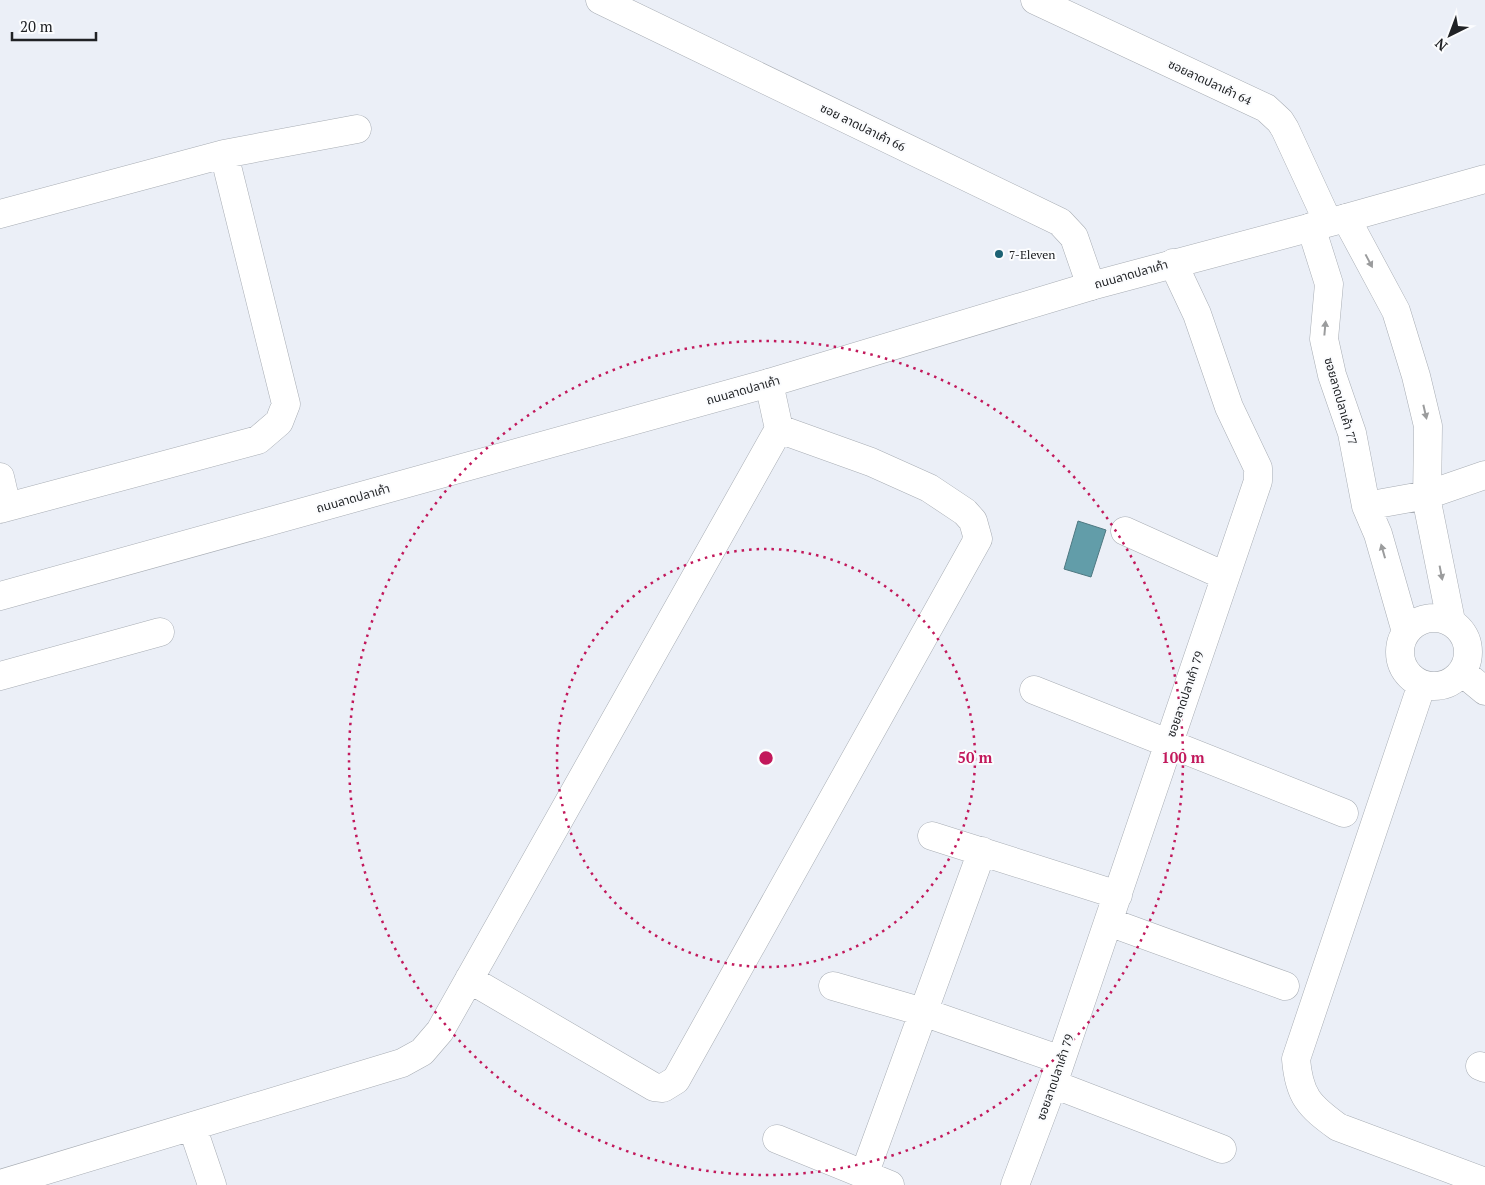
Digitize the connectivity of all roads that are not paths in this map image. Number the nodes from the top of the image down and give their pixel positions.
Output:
1 (600, 0) edge
2 (1035, 0) edge
3 (356, 129) dead end
4 (224, 154) junction
5 (1485, 179) edge
6 (0, 214) edge
7 (1328, 222) junction
8 (1173, 263) junction
9 (1091, 286) junction
10 (769, 383) junction
11 (779, 429) junction
12 (1485, 475) edge
13 (0, 477) edge
14 (1427, 495) junction
15 (1366, 506) junction
16 (3, 508) edge
17 (1125, 531) dead end
18 (1225, 576) junction
19 (0, 596) edge
20 (1451, 621) junction
21 (160, 632) dead end
22 (1406, 632) junction
23 (1462, 672) junction
24 (0, 676) edge
25 (1422, 684) junction
26 (1034, 690) dead end
27 (1485, 690) edge
28 (1169, 743) junction
29 (1344, 814) dead end
30 (932, 836) dead end
31 (982, 851) junction
32 (1118, 895) junction
33 (1109, 922) junction
34 (469, 979) junction
35 (833, 986) dead end
36 (1285, 986) dead end
37 (923, 1012) junction
38 (1057, 1072) junction
39 (192, 1126) junction
40 (777, 1139) dead end
41 (1222, 1149) dead end
42 (864, 1175) junction
43 (1485, 1182) edge
44 (0, 1184) edge
45 (212, 1185) edge
46 (890, 1185) edge
47 (1015, 1185) edge

1 - 9 street, ซอย ลาดปลาเค้า 66
2 - 7 street, ซอยลาดปลาเค้า 64
3 - 4 street
4 - 6 street
4 - 16 street
5 - 7 street, ถนนลาดปลาเค้า
7 - 8 street, ถนนลาดปลาเค้า
7 -> 14 street
15 -> 7 street, ซอยลาดปลาเค้า 77
8 - 9 street, ถนนลาดปลาเค้า
8 - 18 street, ซอยลาดปลาเค้า 79
9 - 10 street, ถนนลาดปลาเค้า
10 - 11 street
10 - 19 street, ถนนลาดปลาเค้า
11 - 34 street
11 - 34 street
12 - 14 street
13 - 16 street
14 - 15 street
14 -> 20 street
22 -> 15 street, ซอยลาดปลาเค้า 77
17 - 18 street
18 - 28 street, ซอยลาดปลาเค้า 79
20 - 22 street
20 - 23 street
21 - 24 street
22 - 25 street
23 - 25 street
23 - 27 street
25 - 43 street
26 - 28 street
28 - 29 street
28 - 32 street, ซอยลาดปลาเค้า 79
30 - 31 street
31 - 32 street
31 - 37 street
32 - 33 street, ซอยลาดปลาเค้า 79
33 - 36 street
33 - 38 street, ซอยลาดปลาเค้า 79
34 - 39 street
35 - 37 street
37 - 38 street
37 - 42 street
38 - 41 street
38 - 47 street, ซอยลาดปลาเค้า 79
39 - 44 street
39 - 45 street
40 - 42 street
42 - 46 street

